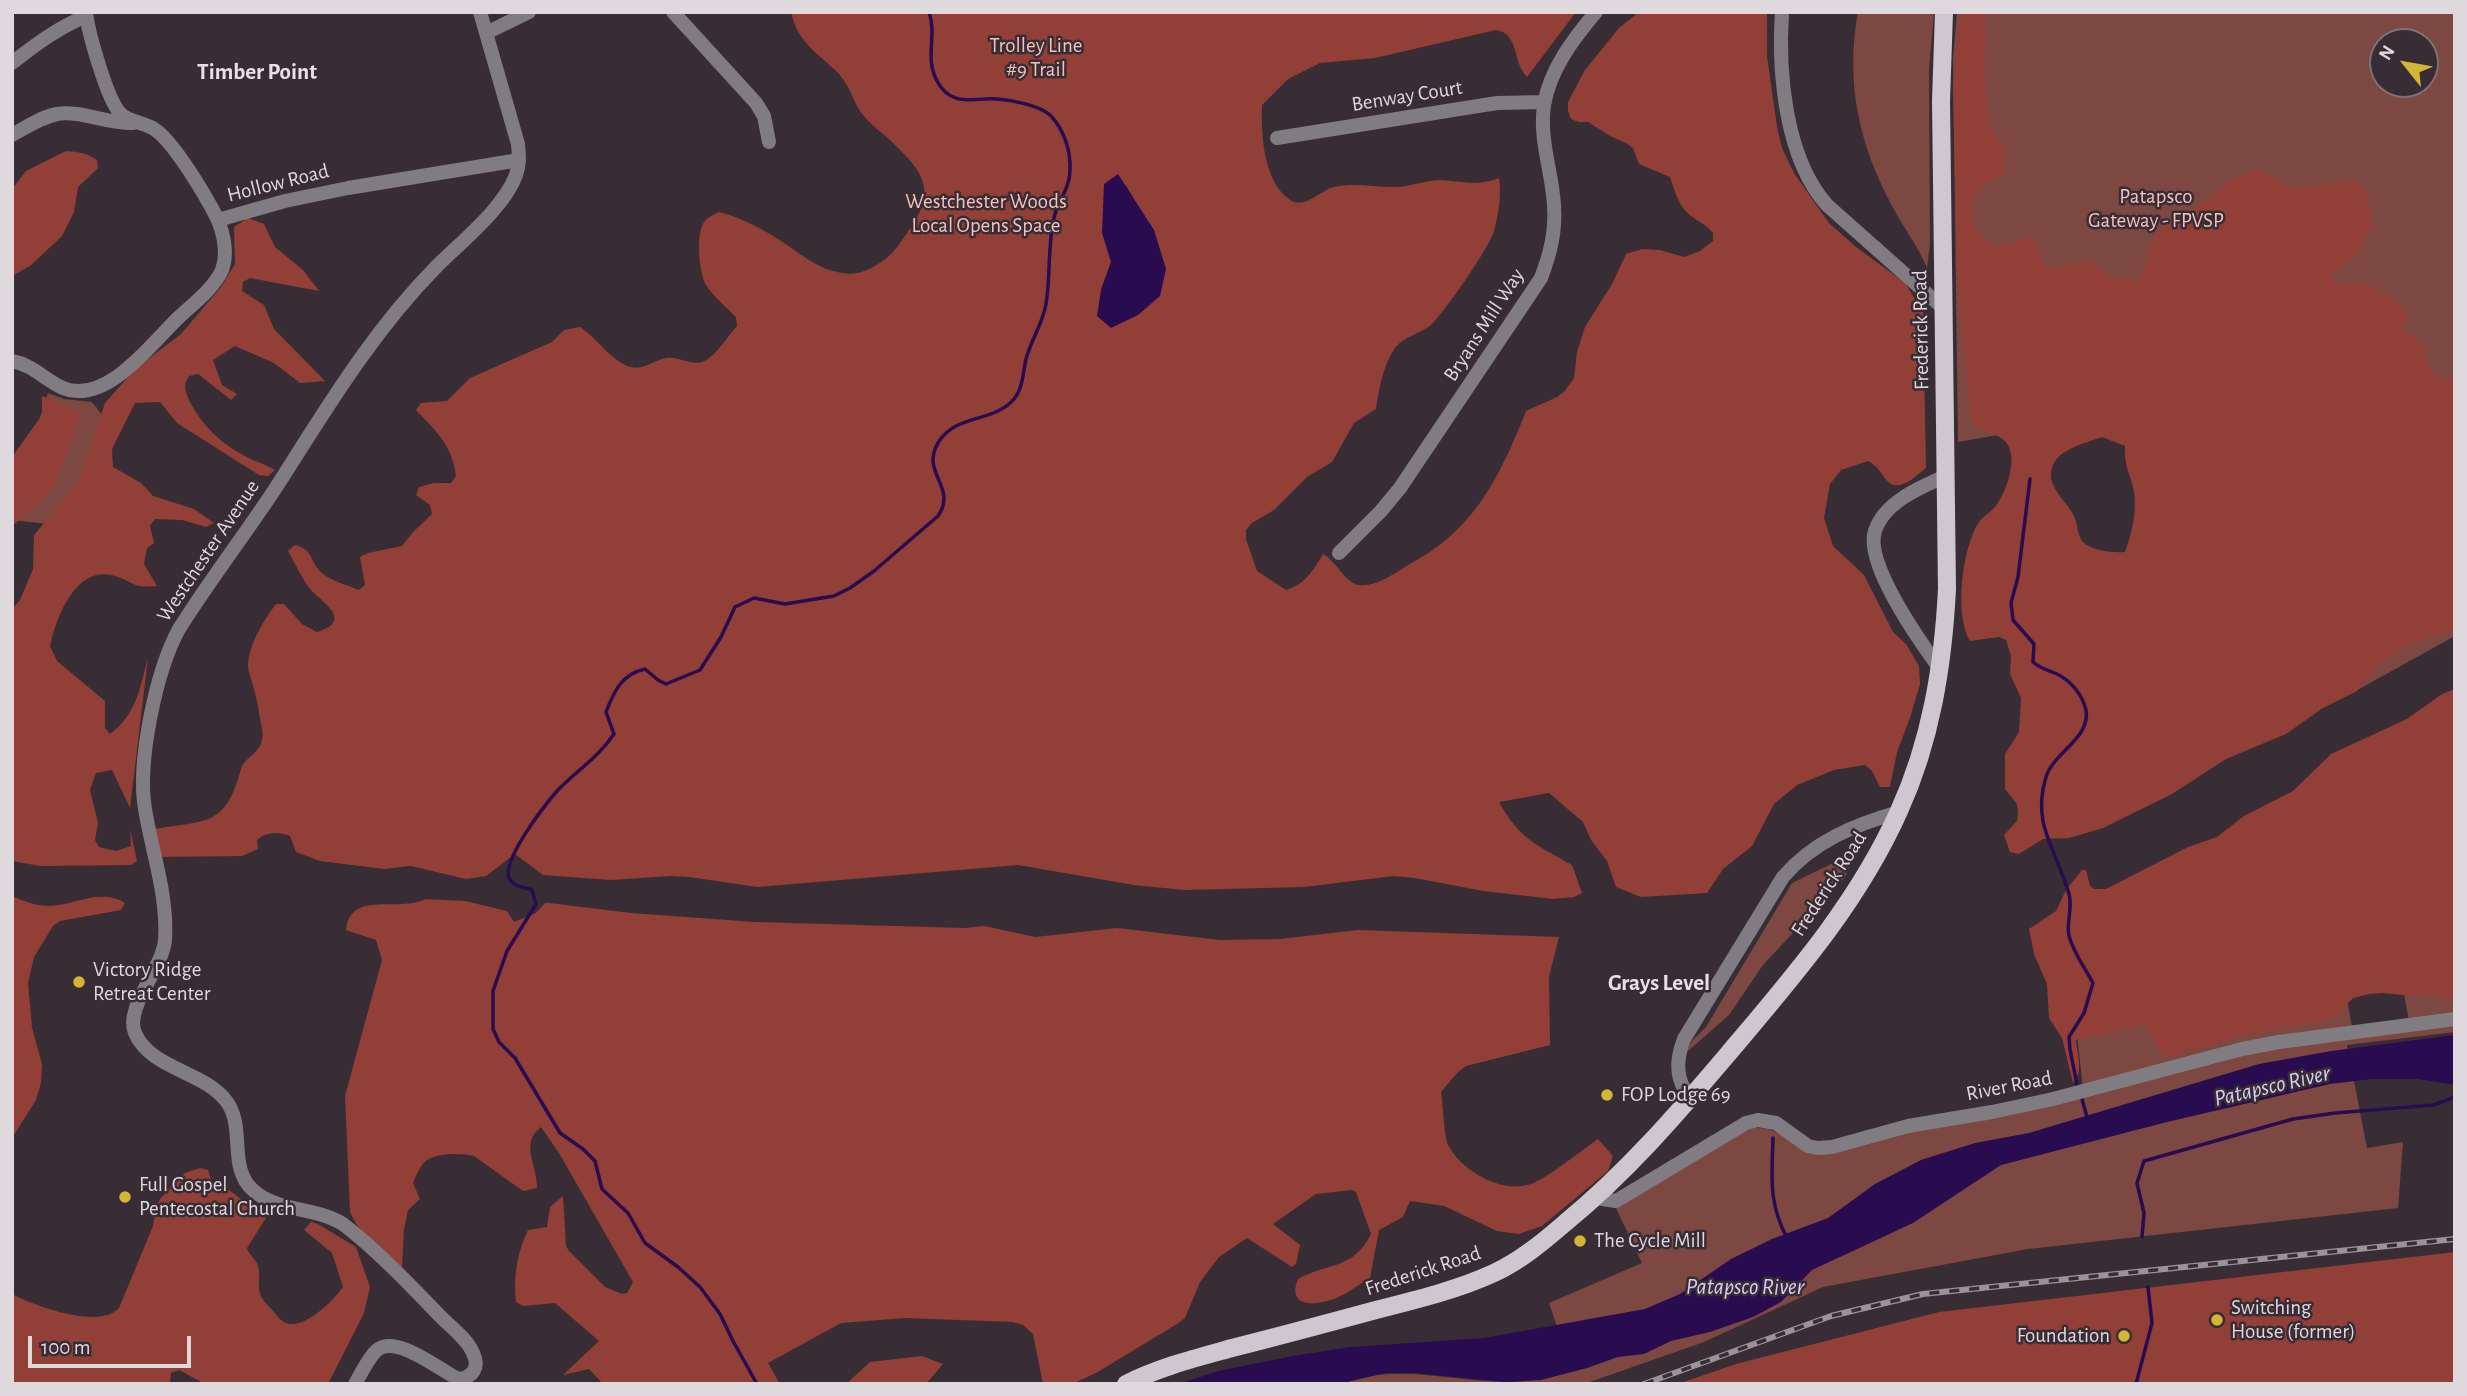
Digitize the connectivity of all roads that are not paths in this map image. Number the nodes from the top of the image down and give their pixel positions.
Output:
1 (480, 12) edge
2 (529, 12) edge
3 (673, 12) edge
4 (1596, 12) edge
5 (1782, 12) edge
6 (1944, 12) edge
7 (86, 14) edge
8 (486, 33) junction
9 (12, 63) edge
10 (1545, 102) junction
11 (142, 122) junction
12 (12, 135) edge
13 (1277, 138) dead end
14 (769, 142) dead end
15 (519, 160) junction
16 (218, 220) junction
17 (1943, 308) junction
18 (12, 361) edge
19 (1945, 476) junction
20 (1339, 553) dead end
21 (1940, 669) junction
22 (1899, 812) junction
23 (2455, 1019) edge
24 (1689, 1099) junction
25 (1596, 1198) junction
26 (355, 1384) edge
27 (1126, 1384) edge

1 - 8 street
2 - 8 street
3 - 14 street
4 - 10 street, Bryans Mill Way
5 - 17 street
6 - 17 main road, Frederick Road
7 - 9 street, Hollow Road
7 - 11 street, Hollow Road
8 - 15 street
10 - 13 street, Benway Court
10 - 20 street, Bryans Mill Way
11 - 12 street
11 - 16 street, Hollow Road
15 - 16 street, Hollow Road
15 - 26 street, Westchester Avenue
16 - 18 street
17 - 19 main road, Frederick Road
19 - 21 main road, Frederick Road
19 - 21 street
21 - 22 main road, Frederick Road
22 - 24 main road, Frederick Road
22 - 24 street
23 - 25 street, River Road
24 - 25 main road, Frederick Road
25 - 27 main road, Frederick Road

